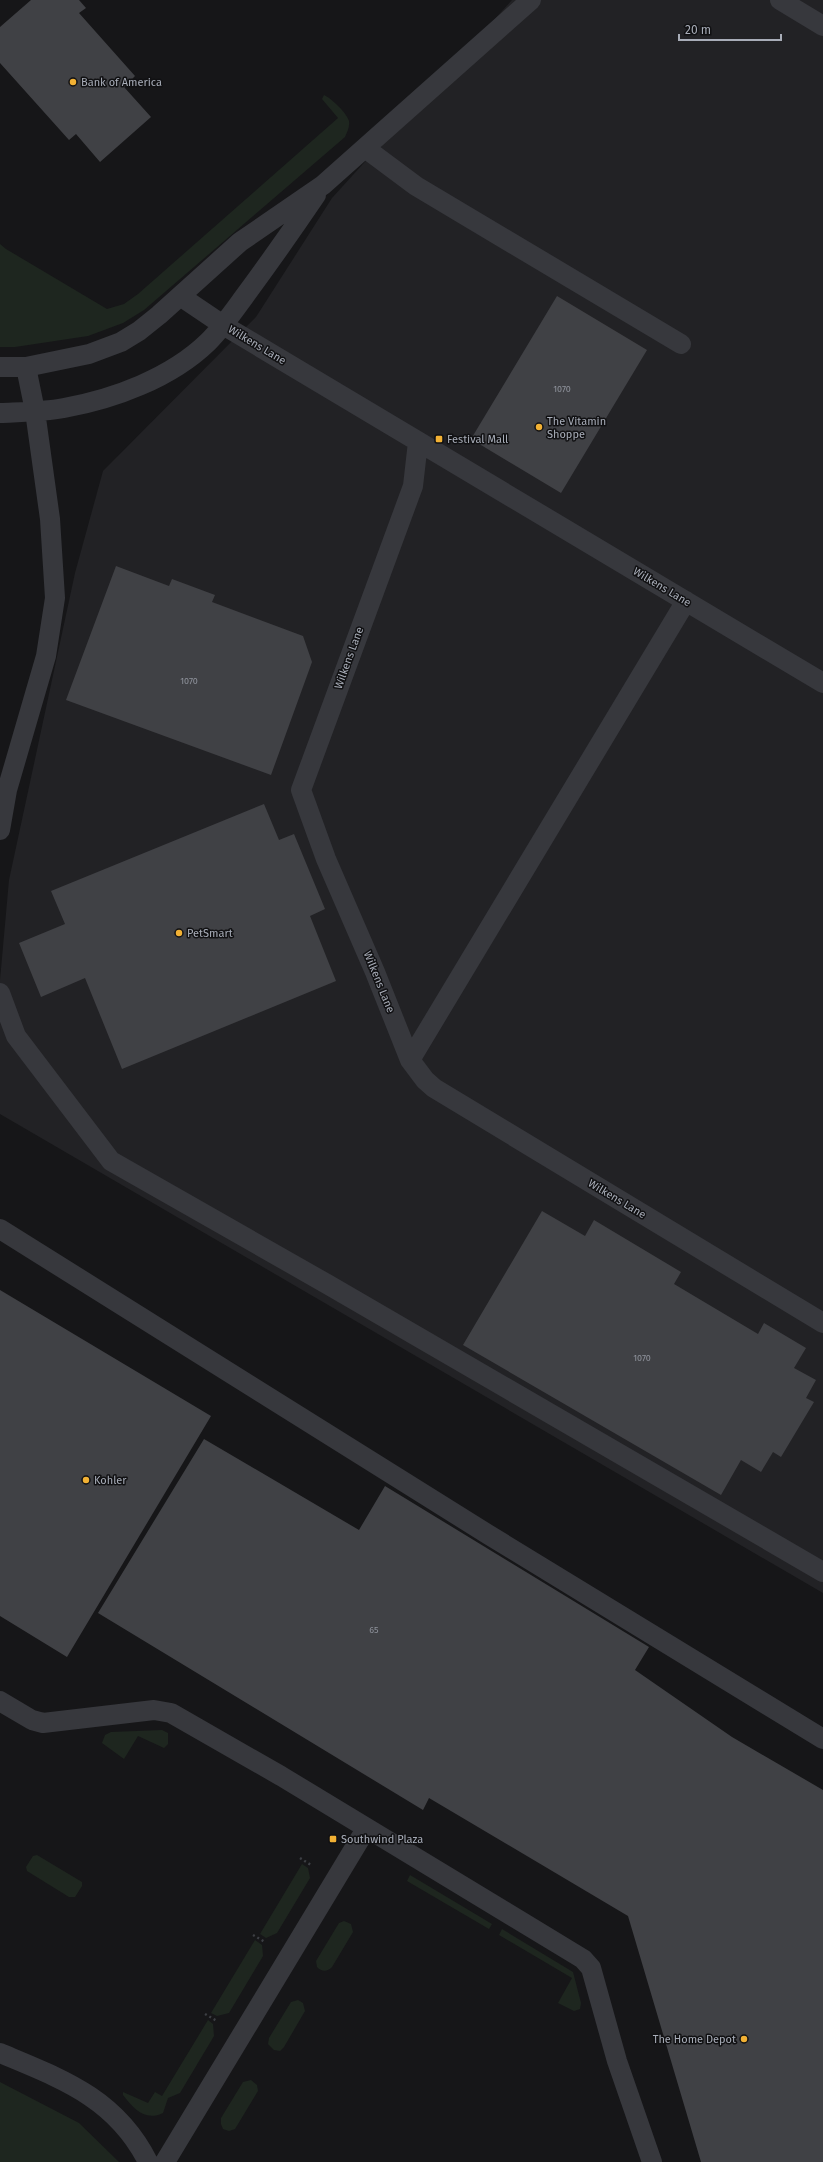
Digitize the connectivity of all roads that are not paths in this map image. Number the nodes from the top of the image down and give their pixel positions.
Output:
1 (531, 0) edge
2 (780, 0) edge
3 (823, 26) edge
4 (365, 148) junction
5 (323, 185) junction
6 (180, 296) junction
7 (223, 325) junction
8 (681, 344) dead end
9 (0, 367) edge
10 (26, 367) junction
11 (35, 411) junction
12 (0, 413) edge
13 (418, 442) junction
14 (686, 601) junction
15 (823, 683) edge
16 (0, 830) edge
17 (0, 993) edge
18 (410, 1060) junction
19 (0, 1229) edge
20 (823, 1323) edge
21 (823, 1572) edge
22 (0, 1701) edge
23 (823, 1739) edge
24 (366, 1829) junction
25 (0, 2053) edge
26 (148, 2162) edge
27 (165, 2162) edge
28 (652, 2162) edge

1 - 4 lane
2 - 3 lane
4 - 5 lane
4 - 8 lane
5 - 6 lane
5 - 7 lane
6 - 7 lane, Wilkens Lane
6 - 10 lane
7 - 11 lane
7 - 13 lane, Wilkens Lane
9 - 10 lane
10 - 11 lane
11 - 12 lane
11 - 16 lane
13 - 14 lane, Wilkens Lane
13 - 18 lane, Wilkens Lane
14 - 15 lane, Wilkens Lane
14 - 18 lane
17 - 21 lane
18 - 20 lane, Wilkens Lane
19 - 23 lane
22 - 24 lane
24 - 27 lane
24 - 28 lane
25 - 26 lane

